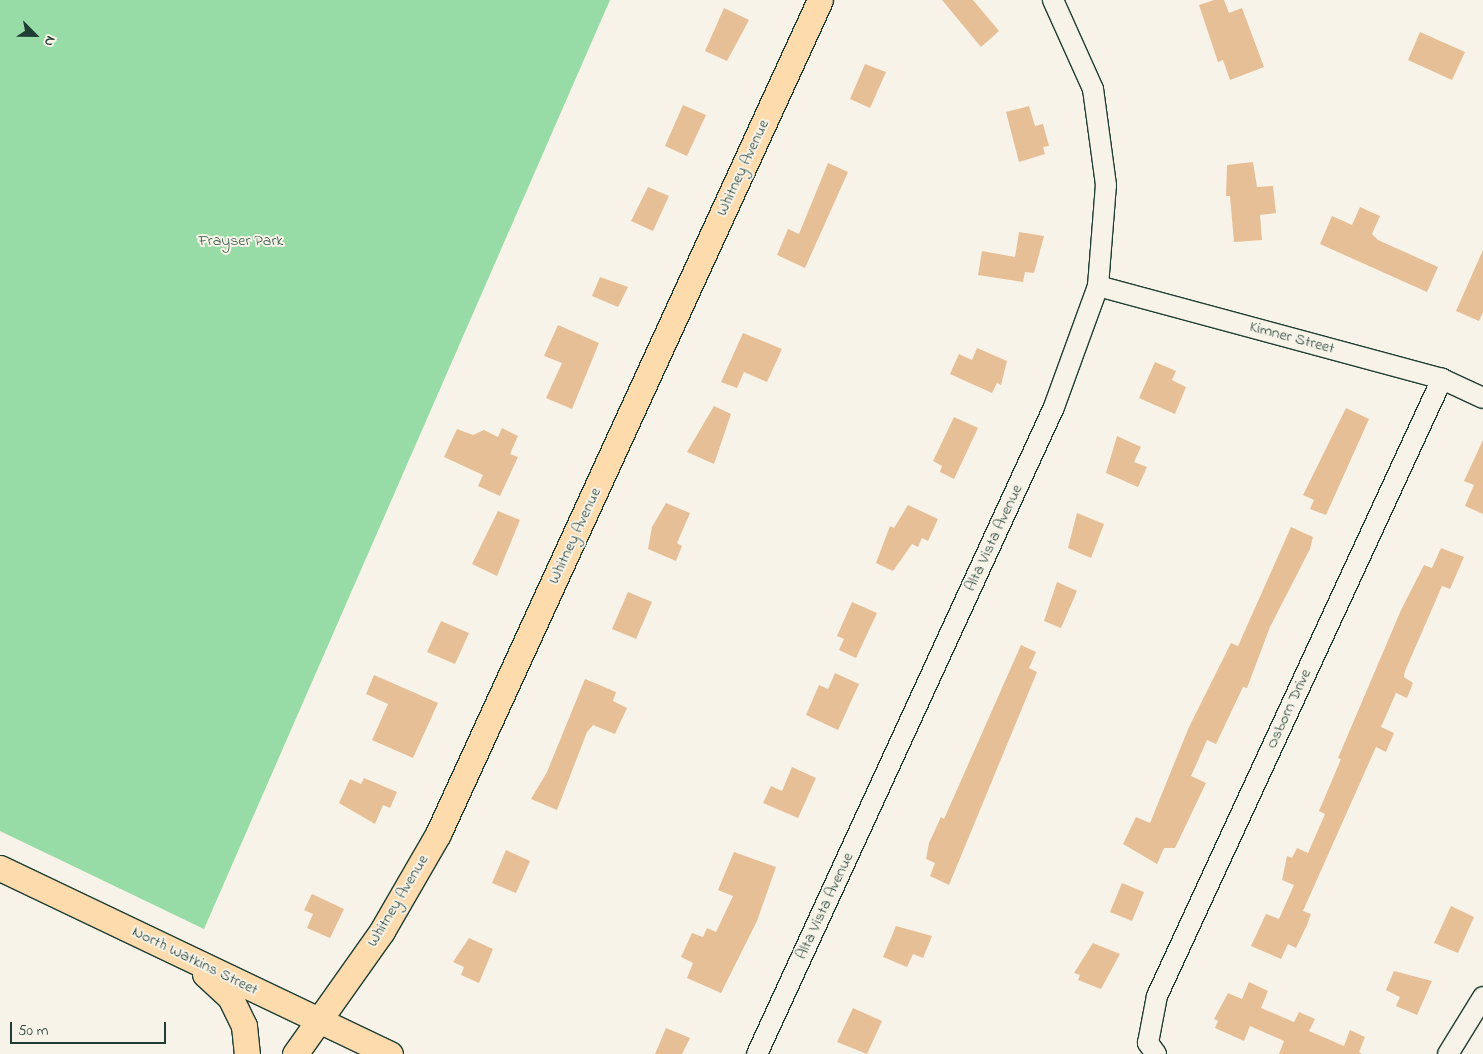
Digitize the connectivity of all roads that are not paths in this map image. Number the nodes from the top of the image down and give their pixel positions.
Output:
1 (820, 0) edge
2 (1053, 0) edge
3 (1098, 286) junction
4 (1442, 379) junction
5 (1483, 398) edge
6 (0, 868) edge
7 (189, 958) junction
8 (1483, 997) edge
9 (319, 1021) junction
10 (1152, 1049) edge
11 (247, 1054) edge
12 (295, 1054) edge
13 (390, 1054) edge
14 (757, 1054) edge
15 (1448, 1054) edge

1 - 9 main road, Whitney Avenue
2 - 3 street, Alta Vista Avenue
3 - 4 street, Kimner Street
3 - 14 street, Alta Vista Avenue
4 - 5 street, Kimner Street
4 - 10 street, Osborn Drive
6 - 7 main road, North Watkins Street
7 - 9 main road, North Watkins Street
7 - 11 main road
8 - 15 street
9 - 12 main road, Whitney Avenue
9 - 13 main road, North Watkins Street

